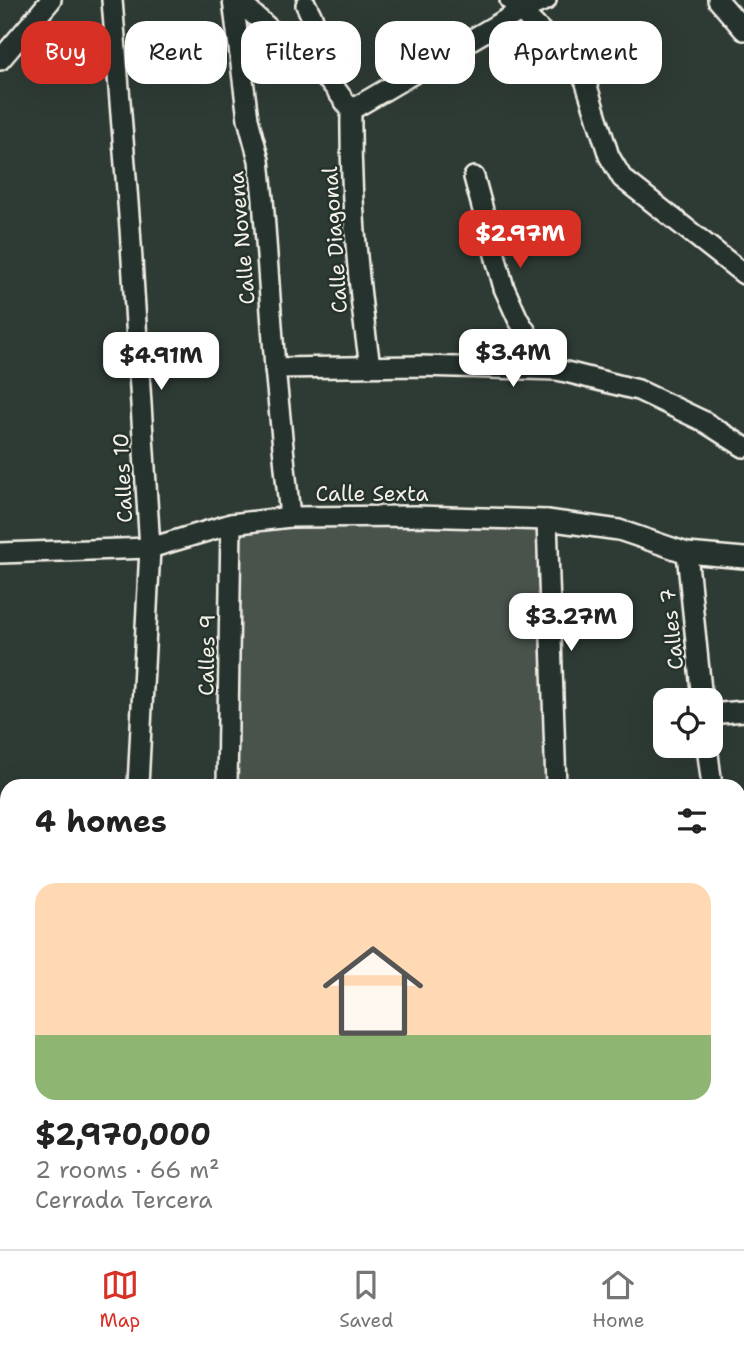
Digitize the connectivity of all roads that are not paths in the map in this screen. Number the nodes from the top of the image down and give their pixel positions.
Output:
1 (51, 0) edge
2 (112, 0) edge
3 (235, 0) edge
4 (546, 0) edge
5 (718, 0) edge
6 (306, 5) dead end
7 (516, 5) edge
8 (259, 21) edge
9 (315, 21) edge
10 (744, 30) edge
11 (0, 60) edge
12 (332, 84) edge
13 (351, 110) junction
14 (474, 177) dead end
15 (744, 274) edge
16 (370, 366) junction
17 (275, 368) junction
18 (558, 370) junction
19 (744, 447) edge
20 (290, 517) junction
21 (547, 520) junction
22 (231, 524) junction
23 (150, 548) junction
24 (0, 553) edge
25 (687, 553) junction
26 (744, 558) edge
27 (701, 688) edge
28 (744, 711) edge
29 (723, 713) edge
30 (708, 758) edge
31 (138, 779) edge
32 (227, 779) edge
33 (556, 779) edge
34 (711, 779) edge

1 - 11 street
2 - 23 street, Calles 10
3 - 8 street
3 - 17 street, Calle Novena
4 - 7 street
5 - 10 street
6 - 9 street
7 - 13 street
7 - 15 street
12 - 13 street
13 - 16 street, Calle Diagonal
14 - 18 street
16 - 17 street
16 - 18 street
17 - 20 street, Calle Novena
18 - 19 street
20 - 21 street, Calle Sexta
20 - 22 street, Calle Sexta
21 - 25 street, Calle Sexta
21 - 33 street
22 - 23 street, Calle Sexta
22 - 32 street, Calles 9
23 - 24 street, Calle Sexta
23 - 31 street, Calles 10
25 - 26 street, Calle Sexta
25 - 27 street, Calles 7
28 - 29 street
30 - 34 street

